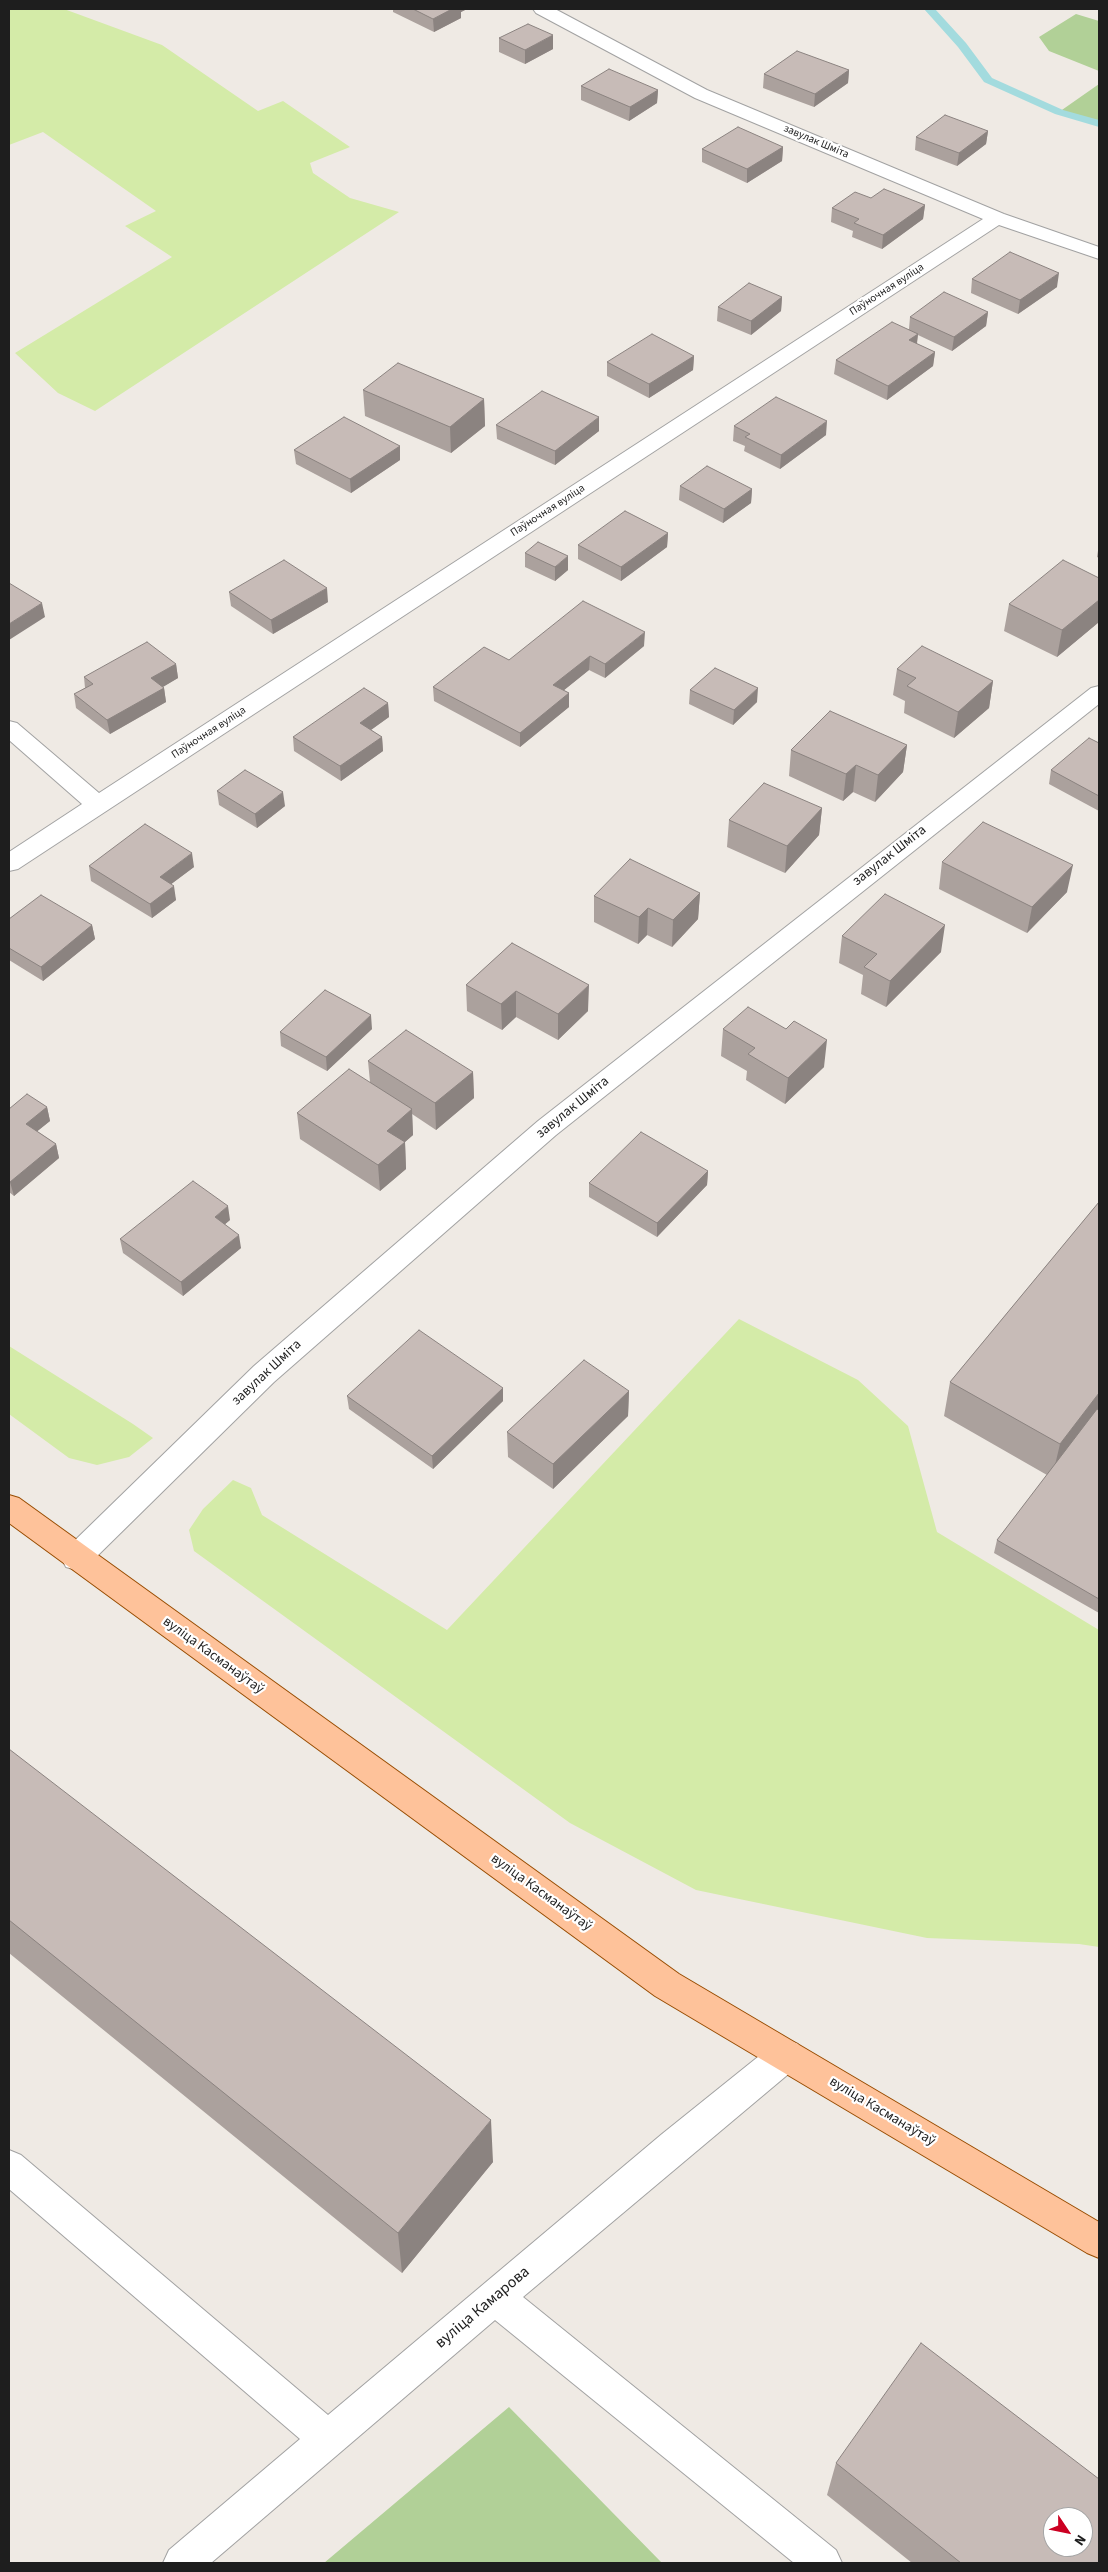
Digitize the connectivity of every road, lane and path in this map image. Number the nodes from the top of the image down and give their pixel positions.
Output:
1 (542, 9) edge
2 (997, 218) junction
3 (1099, 253) edge
4 (1099, 693) edge
5 (9, 728) edge
6 (98, 805) junction
7 (9, 863) edge
8 (9, 1507) edge
9 (76, 1558) junction
10 (786, 2055) junction
11 (9, 2167) edge
12 (1099, 2241) edge
13 (496, 2298) junction
14 (328, 2439) junction
15 (182, 2563) edge
16 (823, 2563) edge

1 - 2 street, завулак Шміта
2 - 3 street, завулак Шміта
2 - 6 street, Паўночная вуліца
4 - 9 street, завулак Шміта
5 - 6 street
6 - 7 street, Паўночная вуліца
8 - 9 main road, вуліца Касманаўтаў
9 - 10 main road, вуліца Касманаўтаў
10 - 12 main road, вуліца Касманаўтаў
10 - 13 street, вуліца Камарова
11 - 14 street
13 - 14 street, вуліца Камарова
13 - 16 street
14 - 15 street, вуліца Камарова

